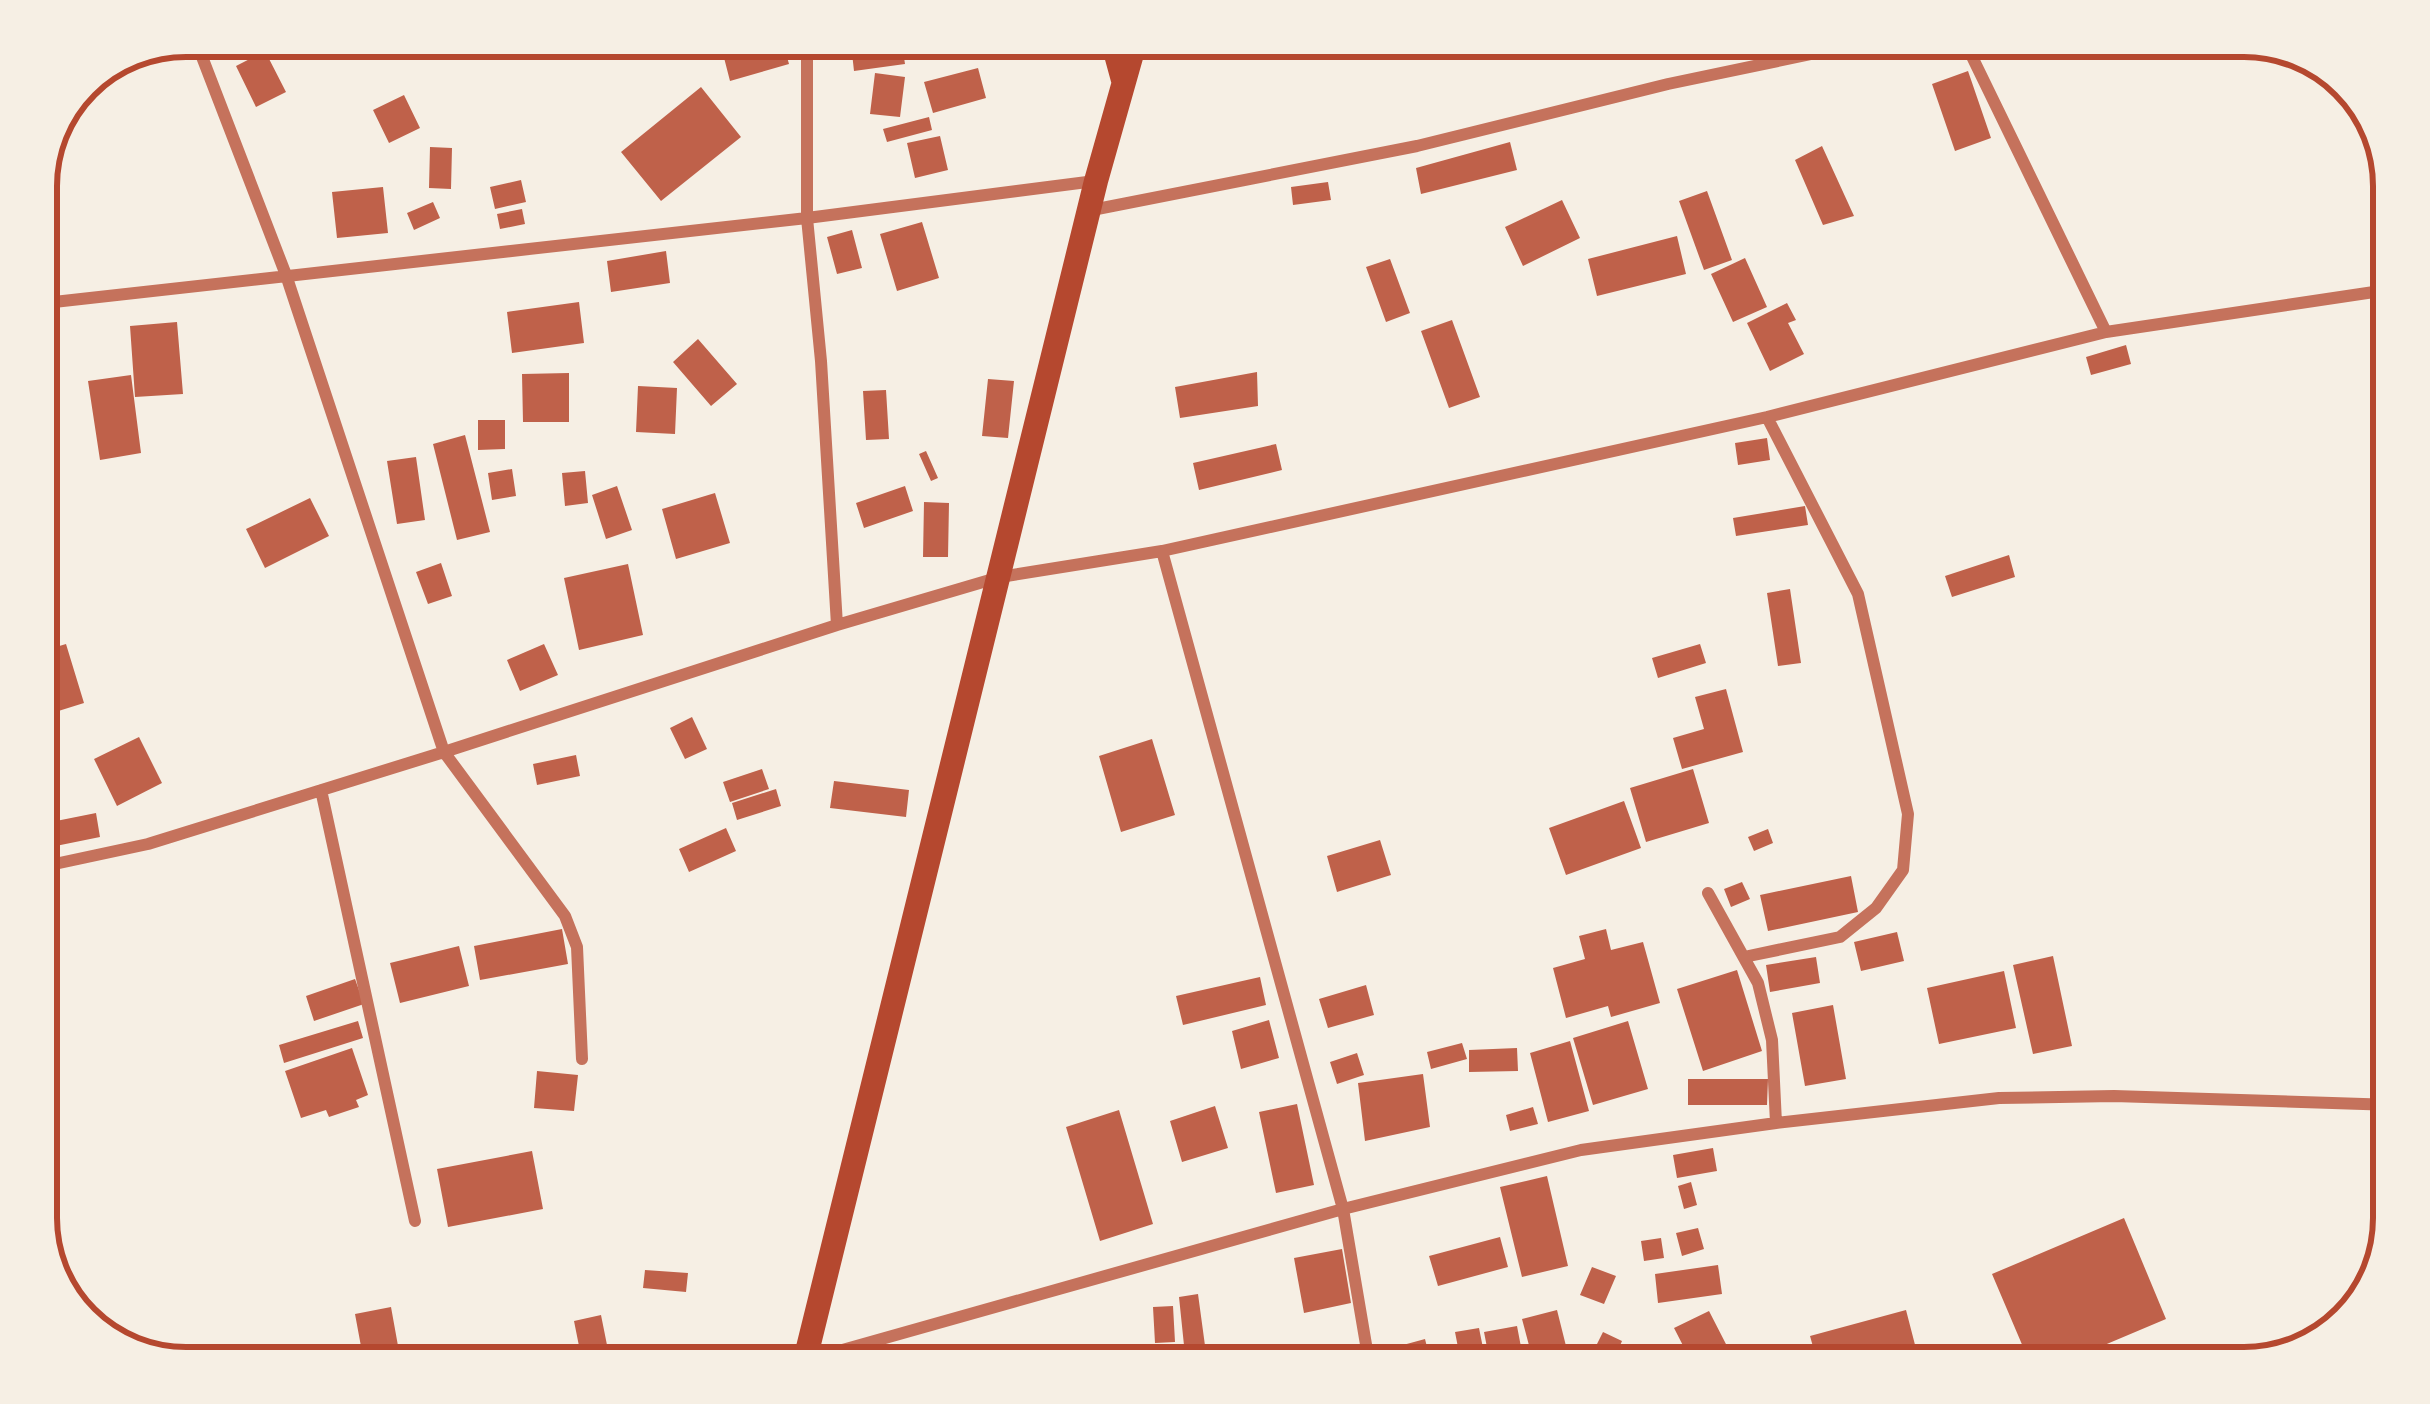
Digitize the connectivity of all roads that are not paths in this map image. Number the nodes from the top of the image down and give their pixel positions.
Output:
1 (202, 57) edge
2 (807, 57) edge
3 (1117, 57) edge
4 (1131, 57) edge
5 (1797, 57) edge
6 (1972, 57) edge
7 (1124, 82) junction
8 (1096, 181) junction
9 (1091, 210) junction
10 (808, 218) junction
11 (286, 275) junction
12 (2373, 292) edge
13 (57, 302) edge
14 (2105, 332) junction
15 (1767, 417) junction
16 (1162, 551) junction
17 (1000, 577) junction
18 (837, 625) junction
19 (444, 752) junction
20 (321, 790) junction
21 (57, 864) edge
22 (1708, 893) dead end
23 (1744, 957) junction
24 (582, 1059) dead end
25 (2373, 1104) edge
26 (1776, 1123) junction
27 (1343, 1209) junction
28 (415, 1220) dead end
29 (808, 1347) edge
30 (863, 1347) edge
31 (1366, 1347) edge

1 - 11 street
2 - 10 street
3 - 7 main road
4 - 7 main road
5 - 9 street
6 - 14 street
7 - 8 main road
8 - 9 main road
8 - 10 street
9 - 17 main road
10 - 11 street
10 - 18 street
11 - 13 street
11 - 19 street
12 - 14 street
14 - 15 street
15 - 16 street
15 - 23 street
16 - 17 street
16 - 27 street
17 - 18 street
17 - 29 main road
18 - 19 street
19 - 20 street
19 - 24 street
20 - 21 street
20 - 28 street
22 - 23 street
23 - 26 street
25 - 26 street
26 - 27 street
27 - 30 street
27 - 31 street

